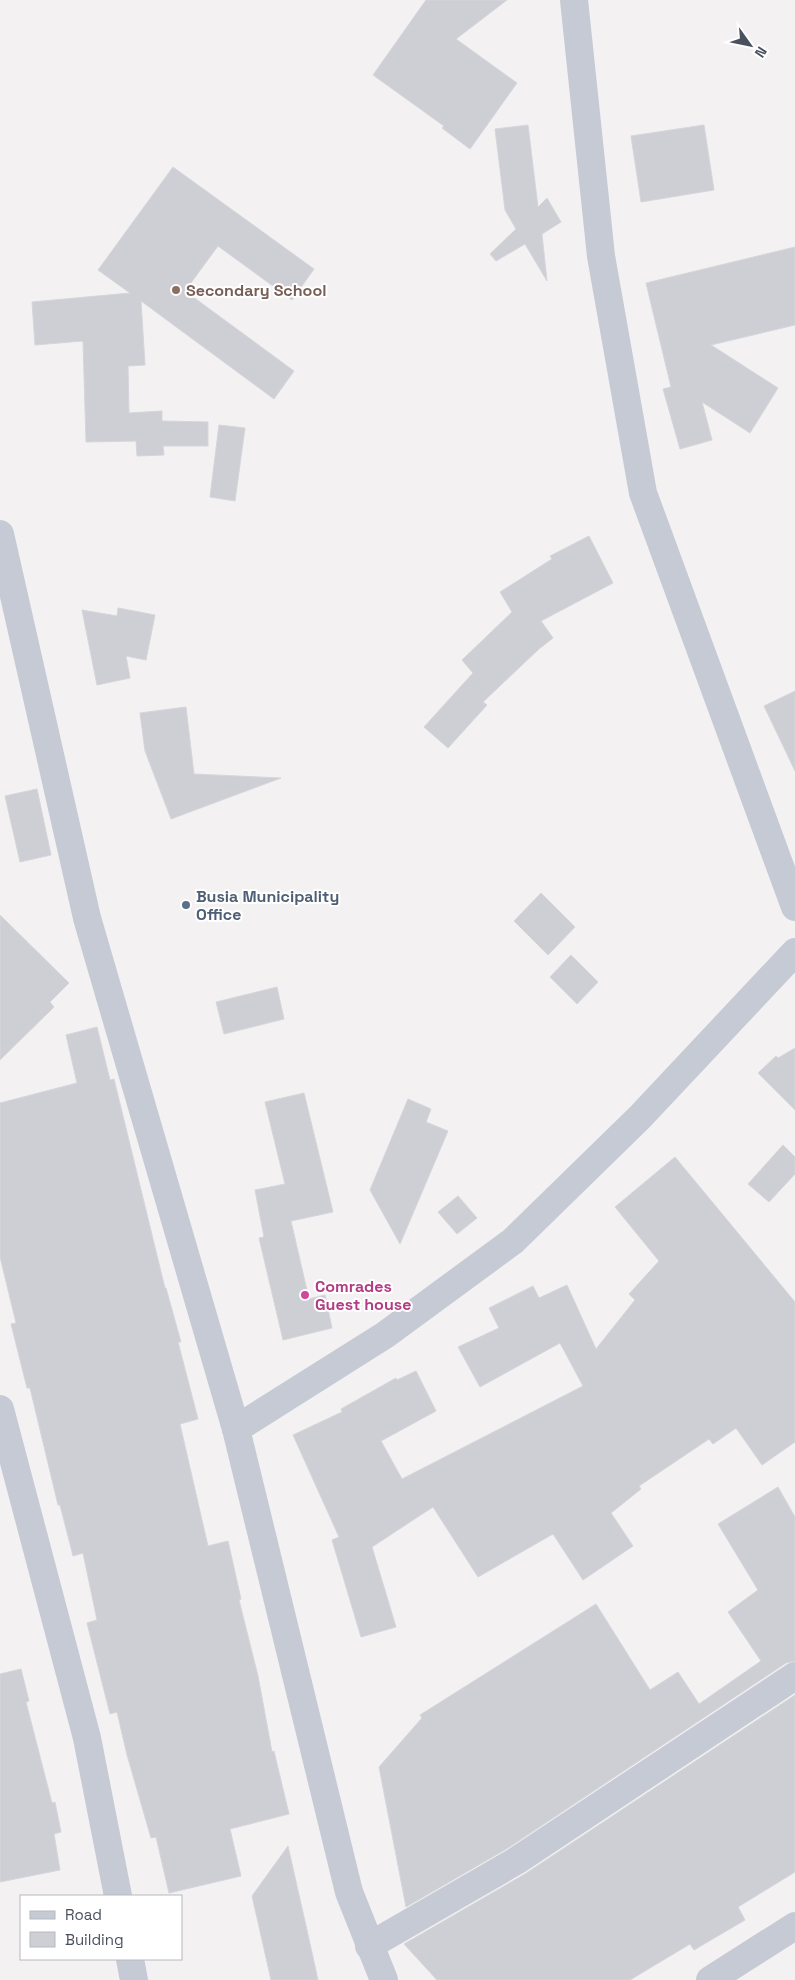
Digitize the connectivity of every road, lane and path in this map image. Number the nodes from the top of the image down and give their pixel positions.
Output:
1 (574, 0) edge
2 (0, 534) edge
3 (795, 907) edge
4 (795, 952) edge
5 (0, 1409) edge
6 (236, 1429) junction
7 (795, 1676) edge
8 (118, 1895) edge
9 (795, 1926) edge
10 (369, 1946) junction
11 (130, 1960) edge
12 (134, 1980) edge
13 (384, 1980) edge
14 (710, 1980) edge

1 - 3 street
2 - 6 street
4 - 6 street
5 - 8 street
6 - 10 street
7 - 10 street
9 - 14 street
10 - 13 street
11 - 12 street

